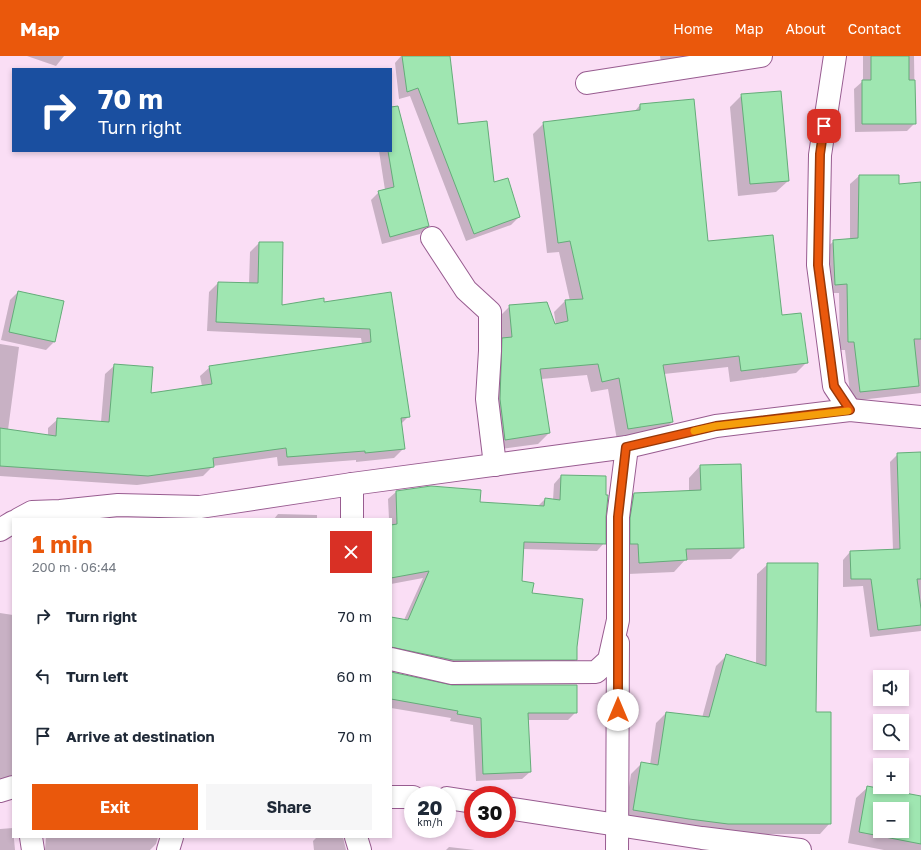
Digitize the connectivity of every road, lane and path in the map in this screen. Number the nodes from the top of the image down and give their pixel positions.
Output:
1 (761, 56) edge
2 (835, 56) edge
3 (587, 83) dead end
4 (432, 238) dead end
5 (850, 410) junction
6 (921, 417) edge
7 (626, 447) junction
8 (495, 465) junction
9 (352, 484) junction
10 (21, 518) edge
11 (352, 518) edge
12 (12, 523) edge
13 (0, 530) edge
14 (618, 620) junction
15 (392, 659) edge
16 (12, 786) edge
17 (0, 791) edge
18 (392, 797) edge
19 (404, 797) edge
20 (516, 809) edge
21 (618, 825) junction
22 (31, 838) edge
23 (172, 838) edge
24 (356, 838) edge
25 (33, 850) edge
26 (168, 850) edge
27 (360, 850) edge
28 (617, 850) edge
29 (800, 850) edge

1 - 3 street
2 - 5 street
4 - 8 street
5 - 6 street
5 - 7 street
7 - 8 street
7 - 14 street
8 - 9 street
9 - 10 street
9 - 11 street
12 - 13 street
14 - 15 street
14 - 21 street
16 - 17 street
18 - 19 street
20 - 21 street
21 - 28 street
21 - 29 street
22 - 25 street
23 - 26 street
24 - 27 street

